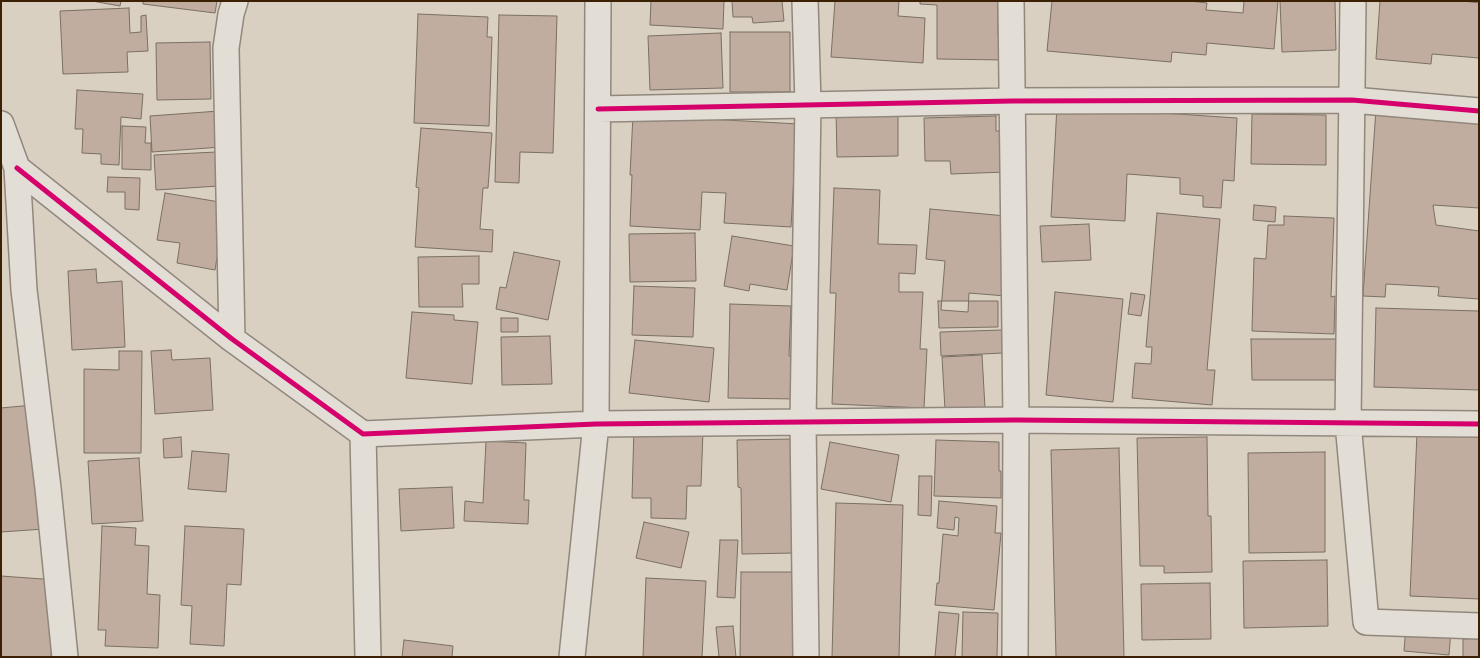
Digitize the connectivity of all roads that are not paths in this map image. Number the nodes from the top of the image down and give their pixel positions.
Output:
1 (235, 1) edge
2 (598, 1) edge
3 (806, 1) edge
4 (1011, 1) edge
5 (1353, 1) edge
6 (1352, 100) junction
7 (1012, 101) junction
8 (808, 104) junction
9 (598, 108) junction
10 (1479, 111) edge
11 (1, 124) edge
12 (18, 168) junction
13 (232, 339) junction
14 (1016, 420) junction
15 (802, 422) junction
16 (1348, 423) junction
17 (596, 424) junction
18 (1479, 424) edge
19 (363, 434) junction
20 (1479, 626) edge
21 (65, 657) edge
22 (368, 657) edge
23 (572, 657) edge
24 (806, 657) edge
25 (1015, 657) edge

1 - 13 street
2 - 9 street
3 - 8 street
4 - 7 street
5 - 6 street
6 - 7 street
6 - 10 street
6 - 16 street
7 - 8 street
7 - 14 street
8 - 9 street
8 - 15 street
9 - 17 street
11 - 12 street
12 - 13 street
12 - 21 street
13 - 19 street
14 - 15 street
14 - 16 street
14 - 25 street
15 - 17 street
15 - 24 street
16 - 18 street
16 - 20 street
17 - 19 street
17 - 23 street
19 - 22 street

